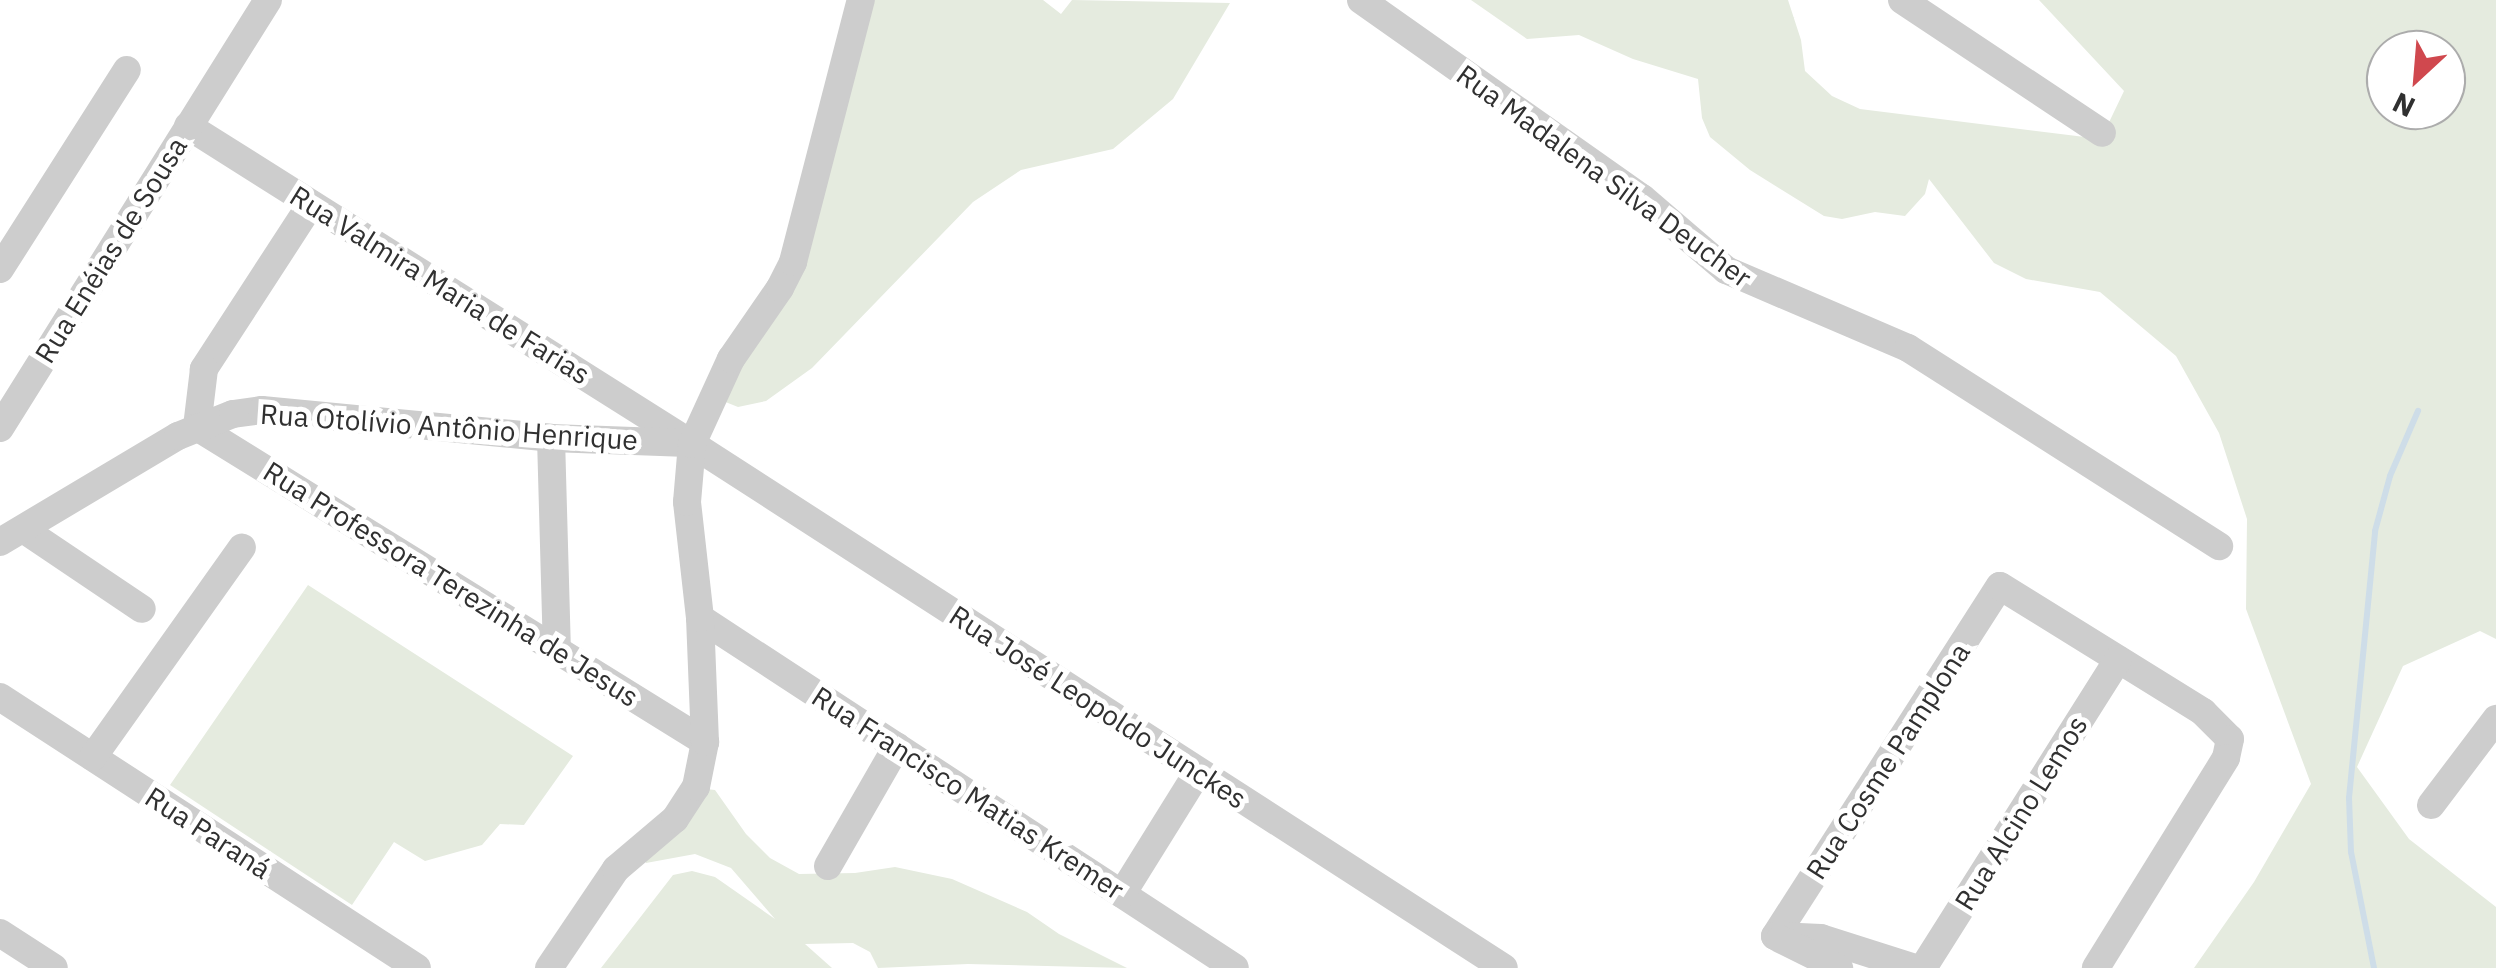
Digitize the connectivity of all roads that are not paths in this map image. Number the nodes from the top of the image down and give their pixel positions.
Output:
1 (268, 0) edge
2 (861, 0) edge
3 (1361, 0) edge
4 (1902, 0) edge
5 (128, 70) dead end
6 (188, 126) junction
7 (2102, 133) dead end
8 (310, 204) junction
9 (0, 270) edge
10 (197, 426) junction
11 (0, 428) edge
12 (551, 438) junction
13 (692, 444) junction
14 (12, 536) edge
15 (2219, 546) dead end
16 (242, 547) dead end
17 (142, 608) dead end
18 (700, 618) junction
19 (557, 648) junction
20 (2118, 659) junction
21 (0, 696) edge
22 (2491, 736) edge
23 (705, 742) junction
24 (896, 746) junction
25 (93, 758) junction
26 (1198, 772) junction
27 (2431, 805) dead end
28 (828, 866) dead end
29 (1122, 894) junction
30 (0, 933) edge
31 (1775, 936) junction
32 (403, 964) edge
33 (54, 968) edge
34 (549, 968) edge
35 (1236, 968) edge
36 (1504, 968) edge
37 (1839, 968) edge
38 (1915, 968) edge
39 (1923, 968) edge
40 (2096, 968) edge

1 - 6 street, Rua Enéias de Sousa
2 - 13 street
3 - 15 street, Rua Madalena Silva Deucher
4 - 7 street
5 - 9 street
6 - 8 street, Rua Valmira Maria de Farias
6 - 11 street, Rua Enéias de Sousa
8 - 10 street
8 - 13 street, Rua Valmira Maria de Farias
10 - 12 street, Rua Otolívio Antônio Henrique
10 - 14 street, Rua Otolívio Antônio Henrique
10 - 19 street, Rua Professora Terezinha de Jesus
12 - 13 street, Rua Otolívio Antônio Henrique
12 - 19 street
13 - 18 street
13 - 26 street, Rua José Leopoldo Junckes
14 - 17 street
16 - 25 street
18 - 23 street
18 - 24 street, Rua Francisco Matias Kremer
19 - 23 street, Rua Professora Terezinha de Jesus
20 - 31 street, Rua Cosme Pamplona
20 - 39 street, Rua Alcino Lemos
20 - 40 street
21 - 25 street, Rua Paraná
22 - 27 street
23 - 34 street
24 - 28 street
24 - 29 street, Rua Francisco Matias Kremer
25 - 32 street, Rua Paraná
26 - 29 street
26 - 36 street, Rua José Leopoldo Junckes
29 - 35 street, Rua Francisco Matias Kremer
30 - 33 street
31 - 37 street
31 - 38 street

